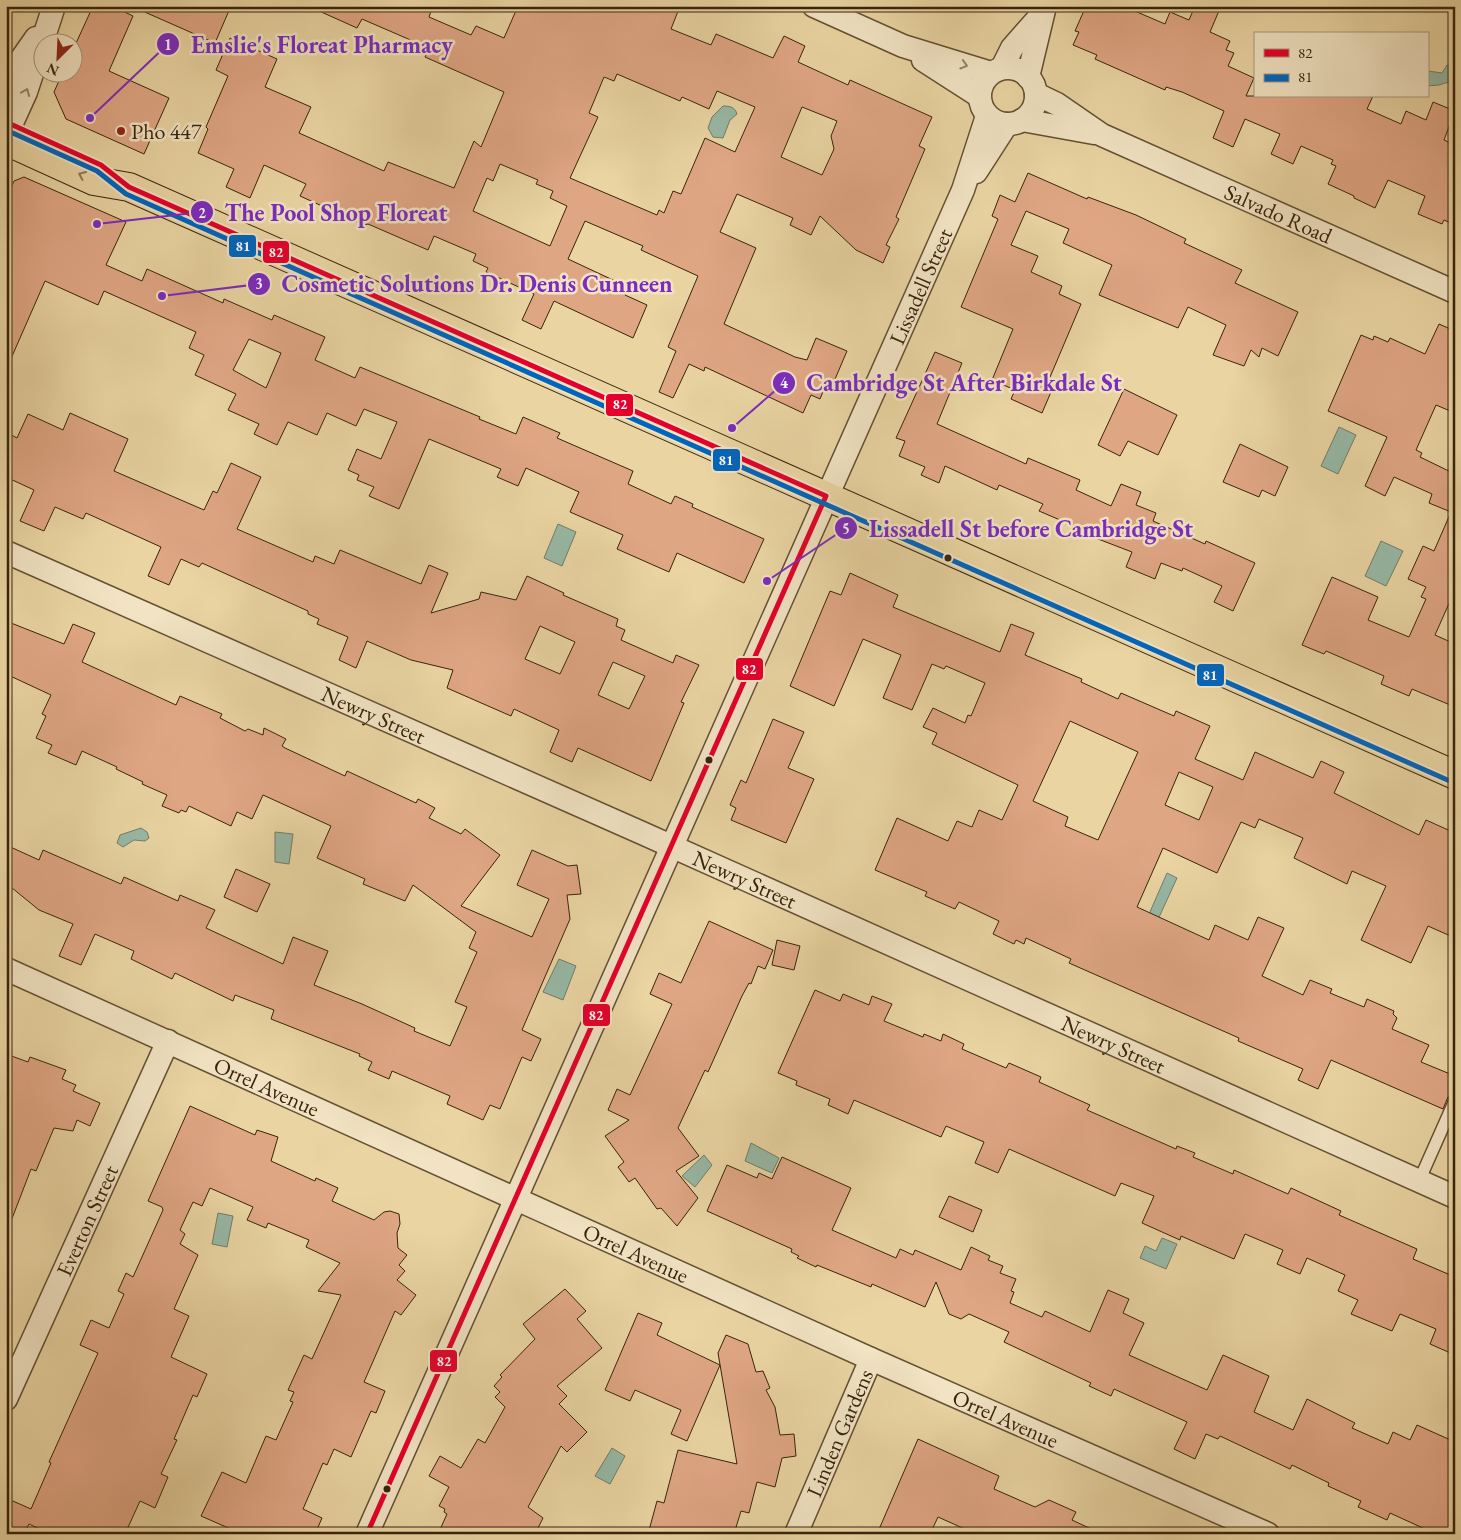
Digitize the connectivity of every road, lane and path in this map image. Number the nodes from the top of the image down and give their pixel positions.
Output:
1 (814, 6) edge
2 (1044, 10) edge
3 (51, 14) edge
4 (903, 46) junction
5 (997, 70) junction
6 (1032, 86) junction
7 (6, 93) edge
8 (999, 114) junction
9 (8, 131) edge
10 (1102, 135) junction
11 (1455, 292) edge
12 (826, 496) junction
13 (6, 552) edge
14 (1455, 775) edge
15 (672, 846) junction
16 (6, 968) edge
17 (168, 1041) junction
18 (1455, 1100) edge
19 (1419, 1181) junction
20 (1455, 1197) edge
21 (516, 1199) junction
22 (871, 1359) junction
23 (6, 1399) edge
24 (367, 1534) edge
25 (796, 1534) edge
26 (1268, 1534) edge

1 - 4 street, Salvado Road
2 - 5 street
2 - 6 street
3 - 7 street
9 -> 3 street
4 -> 5 street, Salvado Road
4 - 8 street, Salvado Road
5 - 6 street
5 - 8 street
6 - 8 street
6 - 10 street, Salvado Road
8 - 10 street, Salvado Road
8 - 12 street, Lissadell Street
9 - 12 main road
10 - 11 street, Salvado Road
12 - 14 main road
12 - 15 street, Lissadell Street
13 - 15 street, Newry Street
15 - 19 street, Newry Street
15 - 21 street, Lissadell Street
16 - 17 street, Orrel Avenue
17 - 21 street, Orrel Avenue
17 - 23 street, Everton Street
18 - 19 lane
19 - 20 street, Newry Street
21 - 22 street, Orrel Avenue
21 - 24 street, Lissadell Street
22 - 25 street, Linden Gardens
22 - 26 street, Orrel Avenue

